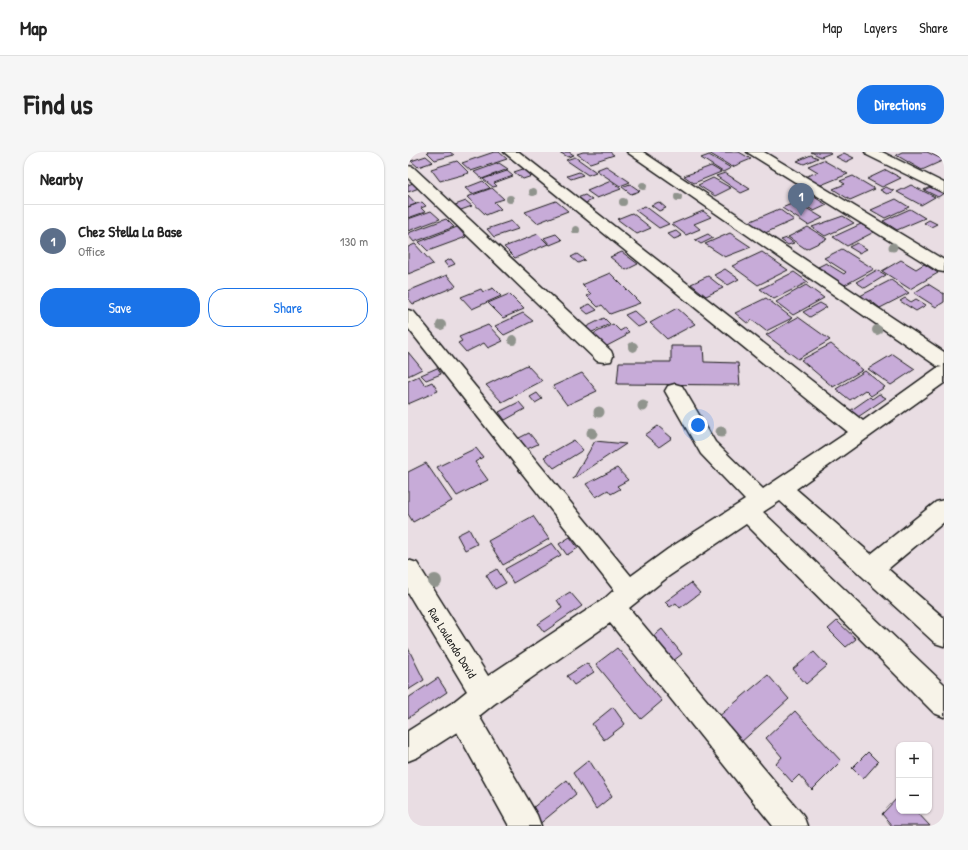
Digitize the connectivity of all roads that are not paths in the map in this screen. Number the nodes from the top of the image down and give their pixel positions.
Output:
1 (511, 152) edge
2 (634, 152) edge
3 (754, 152) edge
4 (872, 152) edge
5 (408, 170) edge
6 (944, 189) edge
7 (944, 266) edge
8 (408, 316) edge
9 (604, 356) dead end
10 (942, 373) edge
11 (675, 391) dead end
12 (862, 432) junction
13 (780, 488) junction
14 (754, 506) junction
15 (944, 509) edge
16 (871, 569) junction
17 (408, 571) edge
18 (621, 599) junction
19 (944, 634) edge
20 (484, 694) junction
21 (944, 703) edge
22 (462, 713) junction
23 (408, 747) edge
24 (526, 826) edge
25 (792, 826) edge

1 - 12 street
2 - 10 street
3 - 7 street
4 - 6 street
5 - 9 street
8 - 18 street
10 - 12 street
11 - 14 street
12 - 13 street
13 - 14 street
13 - 16 street
14 - 18 street
14 - 21 street
15 - 16 street
16 - 19 street
17 - 20 street, Rue Loulendo David
18 - 20 street
18 - 25 street
20 - 22 street
22 - 23 street
22 - 24 street

